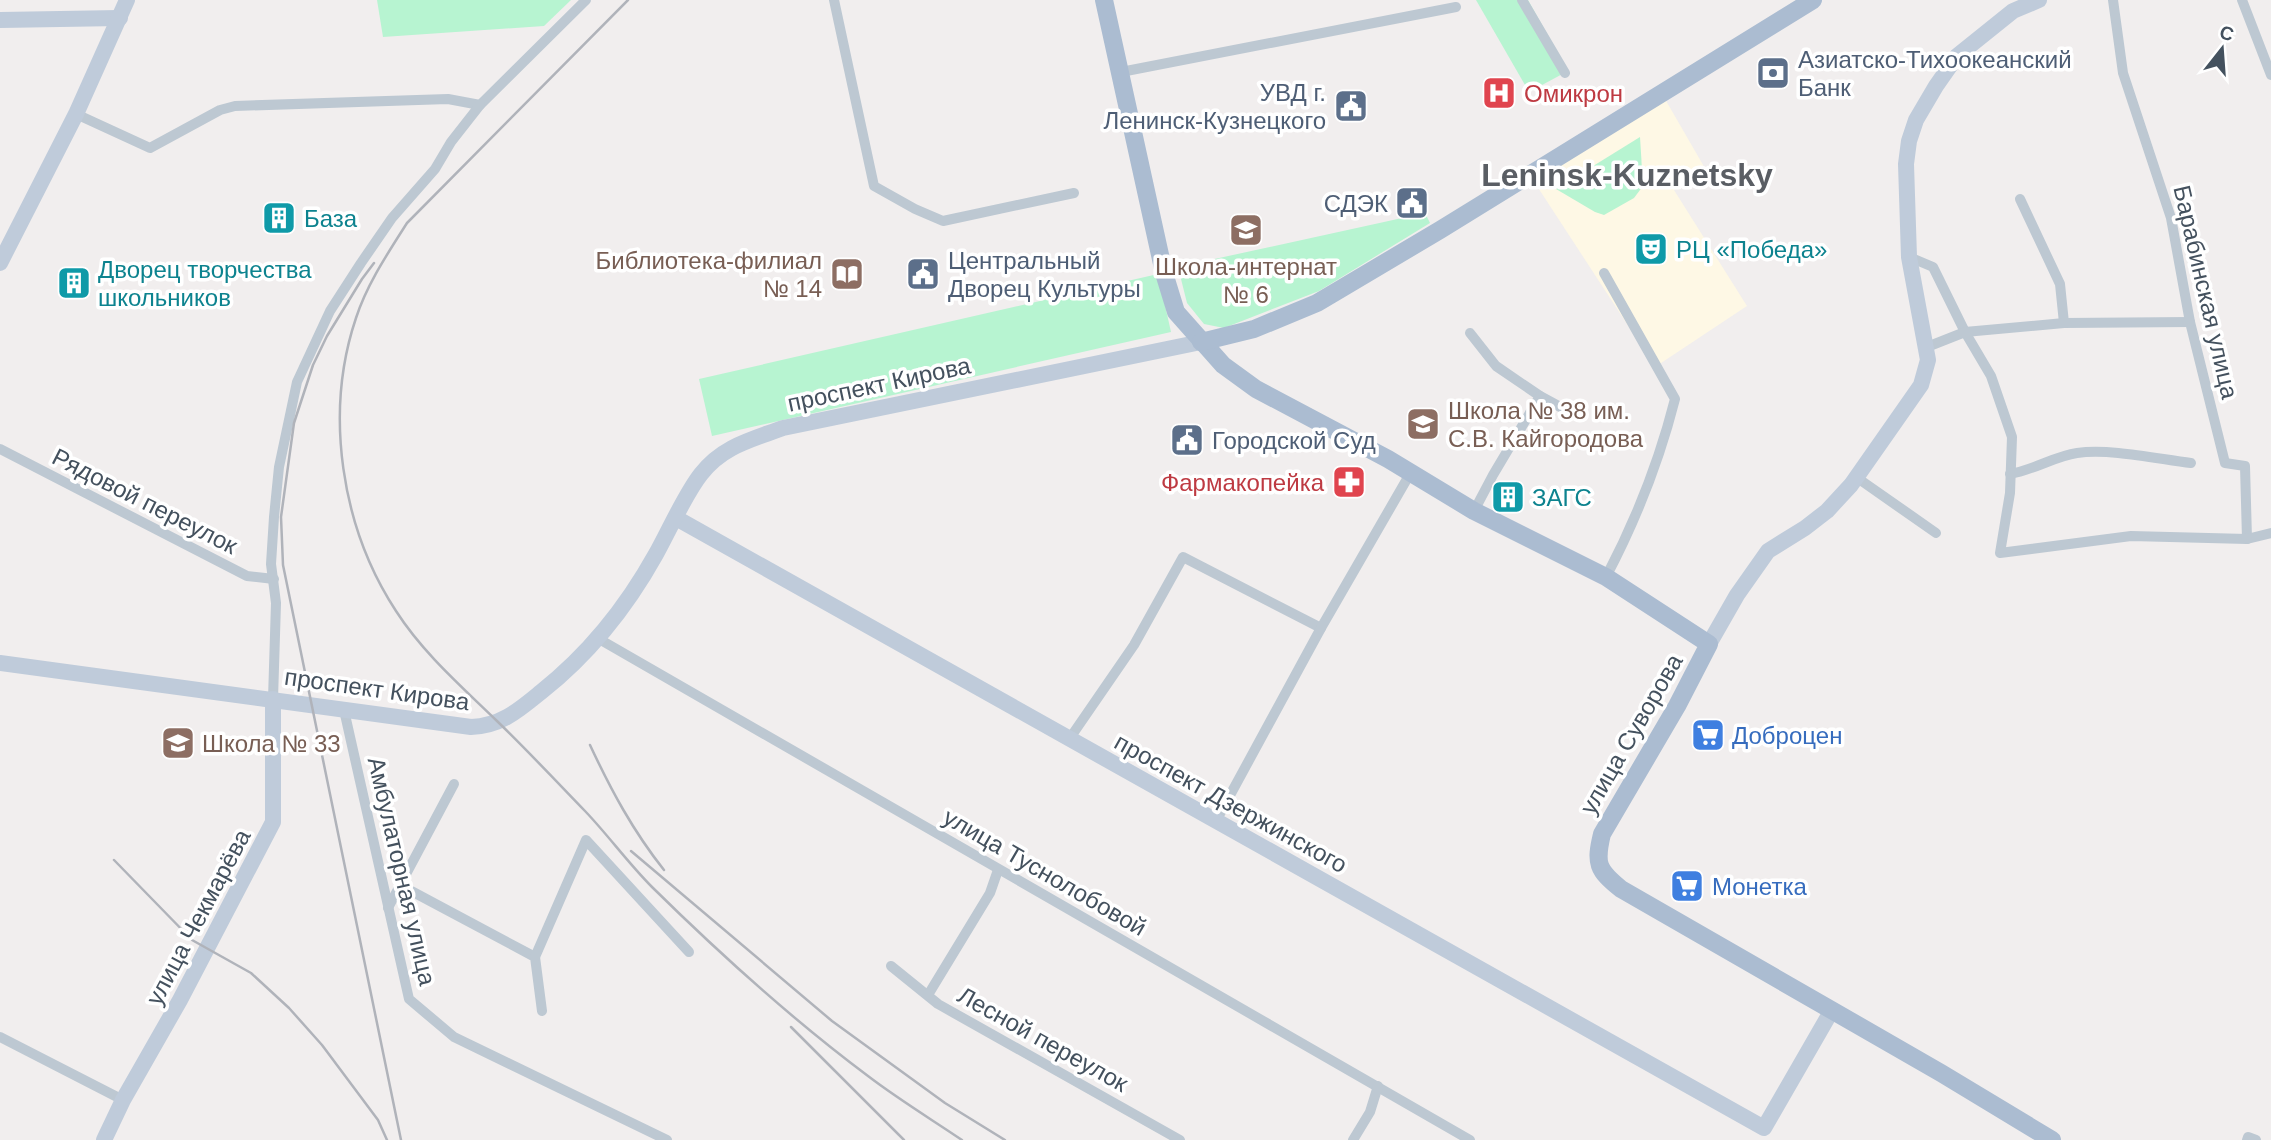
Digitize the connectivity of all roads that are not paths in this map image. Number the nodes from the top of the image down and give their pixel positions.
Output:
1 (127, 0) edge
2 (586, 0) edge
3 (834, 0) edge
4 (1104, 0) edge
5 (1522, 0) edge
6 (1813, 0) edge
7 (2039, 0) edge
8 (2113, 0) edge
9 (2242, 0) edge
10 (1456, 7) dead end
11 (120, 18) junction
12 (0, 20) edge
13 (1121, 72) junction
14 (1565, 73) dead end
15 (2271, 75) edge
16 (480, 105) junction
17 (76, 114) junction
18 (1074, 193) dead end
19 (2020, 199) dead end
20 (1909, 257) junction
21 (0, 263) edge
22 (1604, 273) dead end
23 (2190, 322) junction
24 (2064, 323) junction
25 (1470, 332) dead end
26 (1965, 332) junction
27 (1201, 342) junction
28 (1927, 347) junction
29 (1540, 396) junction
30 (1575, 415) dead end
31 (0, 449) edge
32 (2191, 463) dead end
33 (1411, 472) junction
34 (2010, 474) junction
35 (1856, 477) junction
36 (1474, 511) junction
37 (676, 518) junction
38 (1936, 533) dead end
39 (2271, 534) edge
40 (2247, 539) junction
41 (1606, 577) junction
42 (274, 579) junction
43 (1321, 628) junction
44 (599, 639) junction
45 (1709, 644) junction
46 (0, 663) edge
47 (273, 699) junction
48 (344, 710) junction
49 (1070, 738) junction
50 (454, 784) dead end
51 (1216, 821) junction
52 (998, 870) junction
53 (400, 884) junction
54 (388, 908) junction
55 (689, 952) dead end
56 (535, 957) junction
57 (891, 966) dead end
58 (928, 995) junction
59 (1832, 1010) junction
60 (542, 1011) dead end
61 (0, 1037) edge
62 (1378, 1086) junction
63 (123, 1100) junction
64 (1760, 1134) edge
65 (2033, 1136) edge
66 (104, 1140) edge
67 (667, 1140) edge
68 (1180, 1140) edge
69 (1353, 1140) edge
70 (1470, 1140) edge
71 (2052, 1140) edge
72 (2247, 1140) edge
73 (2256, 1140) edge

1 - 11 street
2 - 16 street
3 - 18 street
4 - 13 main road
5 - 14 street
6 - 27 main road, проспект Кирова
7 - 20 street
8 - 23 street, Барабинская улица
9 - 15 street
10 - 13 street
11 - 12 street
11 - 17 street
13 - 27 main road, улица Суворова
16 - 17 street
16 - 42 street
17 - 21 street
19 - 24 street
20 - 26 street
20 - 28 street
22 - 41 street
23 - 24 street
23 - 40 street, Барабинская улица
24 - 26 street
25 - 29 street
26 - 28 street
26 - 34 street
27 - 33 main road, улица Суворова
27 - 37 street, проспект Кирова
28 - 35 street
29 - 30 street
29 - 36 street
31 - 42 street, Рядовой переулок
32 - 34 street
33 - 36 main road, улица Суворова
33 - 43 street
34 - 40 street
35 - 38 street
35 - 45 street
36 - 41 main road, улица Суворова
37 - 44 street, проспект Кирова
37 - 49 street, проспект Дзержинского
39 - 40 street
41 - 45 main road, улица Суворова
42 - 47 street
43 - 49 street
43 - 51 street
44 - 48 street, проспект Кирова
44 - 52 street, улица Туснолобовой
45 - 59 main road, улица Суворова
46 - 47 street, проспект Кирова
47 - 48 street, проспект Кирова
47 - 63 street, улица Чекмарёва
48 - 54 street, Амбулаторная улица
49 - 51 street, проспект Дзержинского
50 - 53 street
51 - 64 street, проспект Дзержинского
52 - 58 street
52 - 62 street, улица Туснолобовой
53 - 54 street
53 - 56 street
54 - 67 street, Амбулаторная улица
55 - 56 street
56 - 60 street
57 - 58 street, Лесной переулок
58 - 68 street, Лесной переулок
59 - 64 street
59 - 65 main road, улица Суворова
61 - 63 street
62 - 69 street
62 - 70 street, улица Туснолобовой
63 - 66 street, улица Чекмарёва
65 - 71 main road, улица Суворова
72 - 73 street

